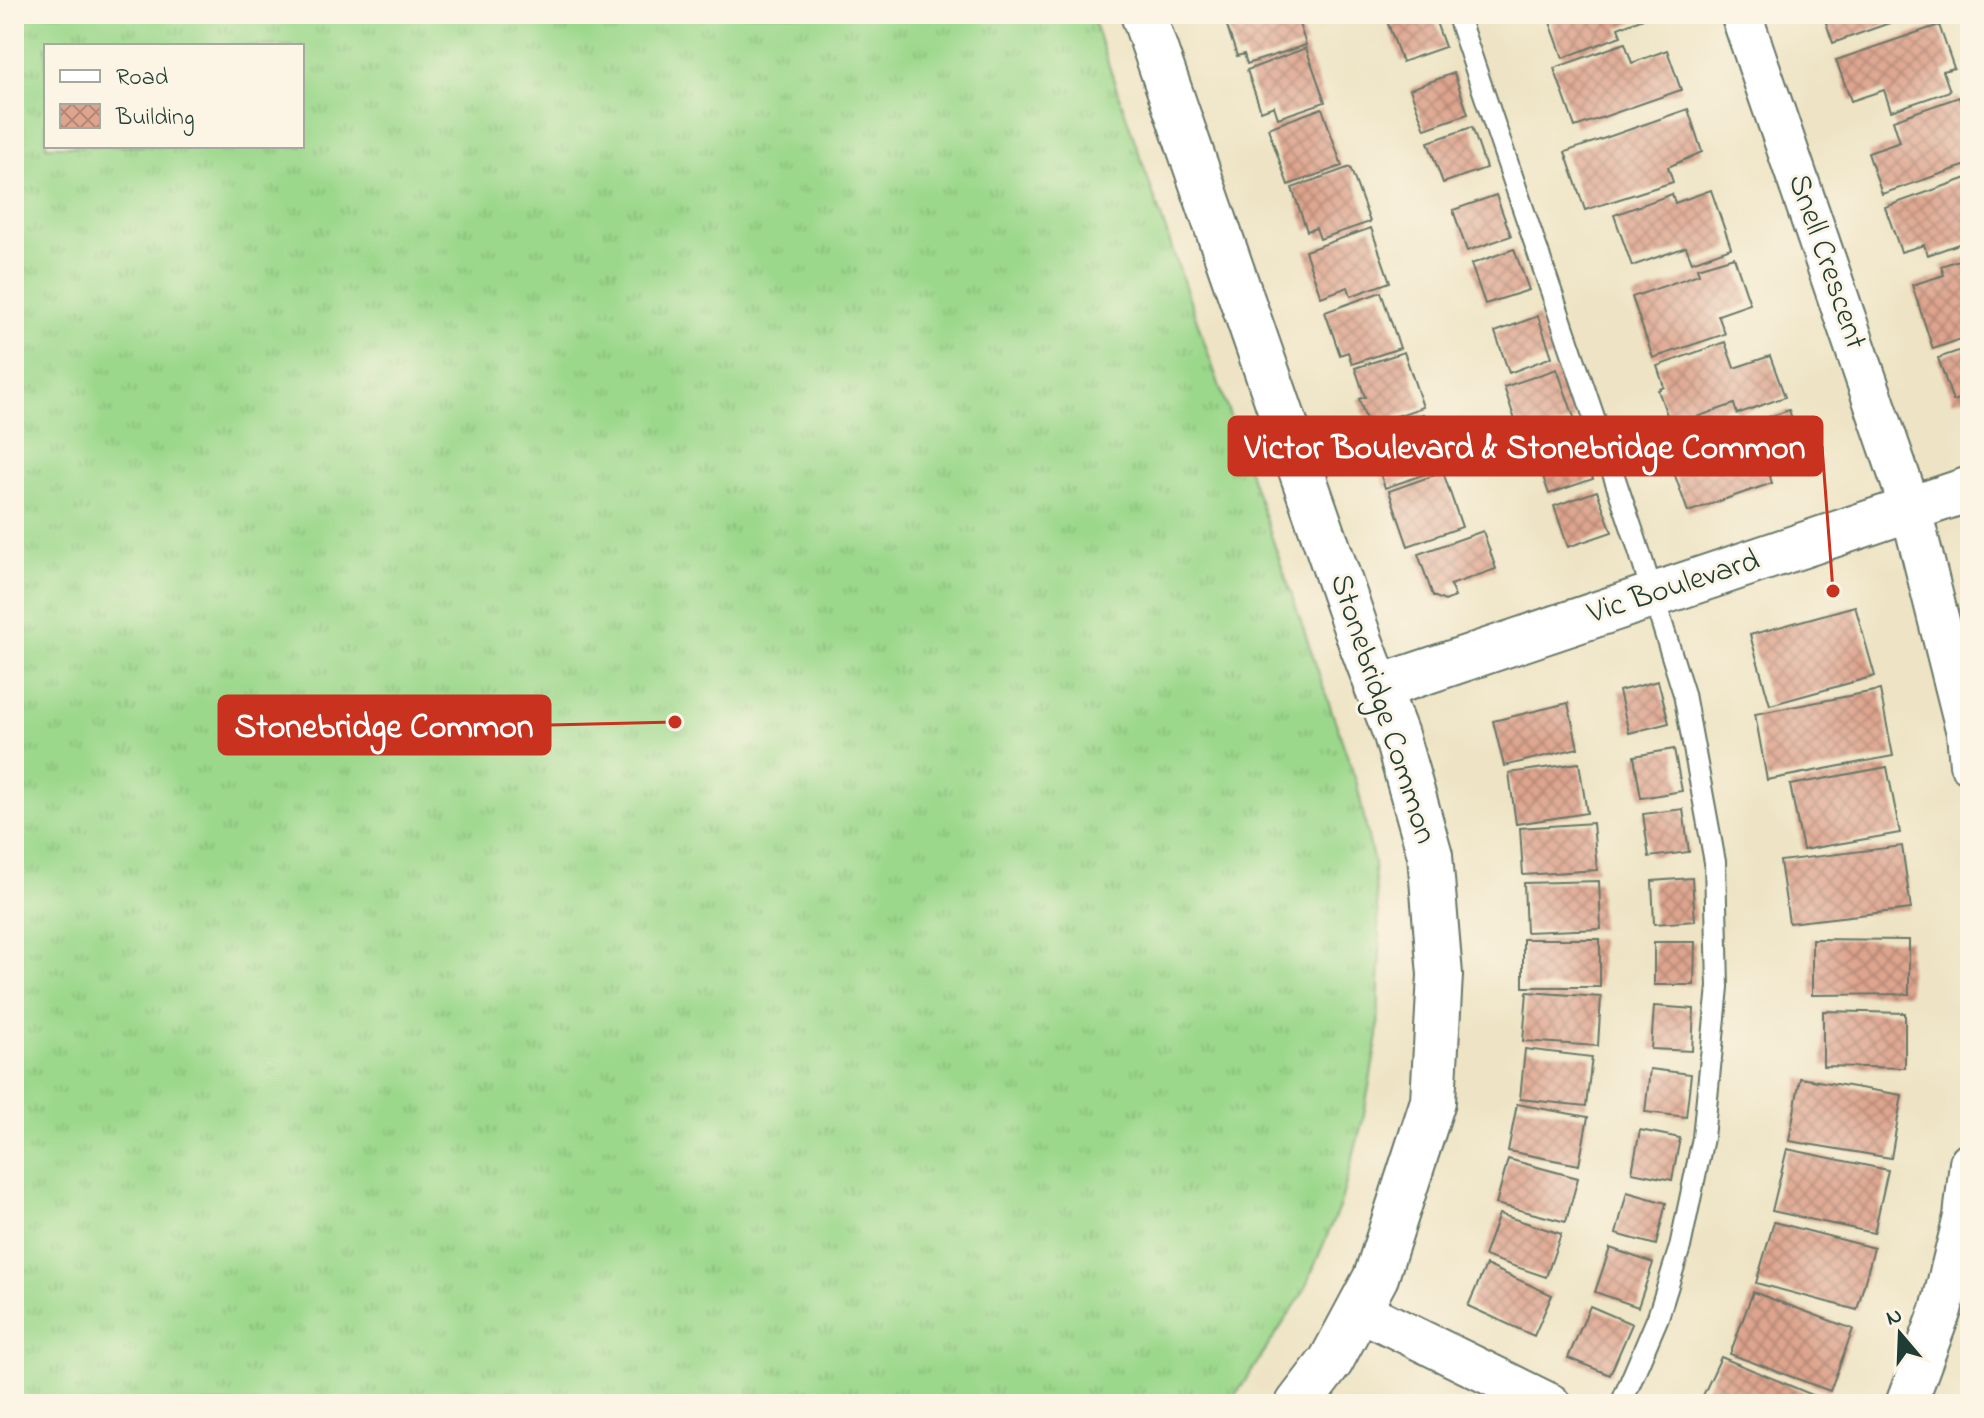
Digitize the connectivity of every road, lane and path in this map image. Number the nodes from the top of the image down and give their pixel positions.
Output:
1 (1143, 14) edge
2 (1457, 14) edge
3 (1741, 14) edge
4 (1970, 489) edge
5 (1911, 510) junction
6 (1652, 595) junction
7 (1377, 688) junction
8 (1970, 764) edge
9 (1970, 1163) edge
10 (1967, 1217) edge
11 (1359, 1310) junction
12 (1298, 1404) edge
13 (1550, 1404) edge
14 (1621, 1404) edge
15 (1906, 1404) edge

1 - 7 street, Stonebridge Common
2 - 6 lane
3 - 5 street, Snell Crescent
4 - 5 street, Vic Boulevard
5 - 6 street, Vic Boulevard
5 - 8 street, Snell Crescent
6 - 7 street, Vic Boulevard
6 - 14 lane
7 - 11 street, Stonebridge Common
9 - 10 street
10 - 15 street
11 - 12 street, Stonebridge Common
11 - 13 street

